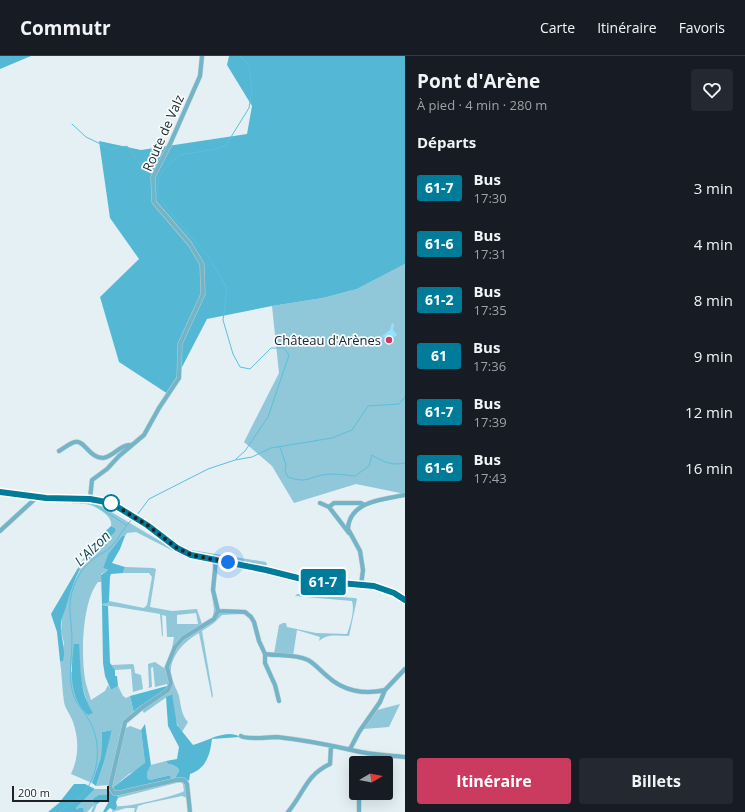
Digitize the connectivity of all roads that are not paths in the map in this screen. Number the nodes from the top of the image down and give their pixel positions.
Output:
1 (202, 56) edge
2 (131, 445) junction
3 (59, 451) dead end
4 (0, 492) edge
5 (405, 495) edge
6 (37, 497) junction
7 (90, 499) junction
8 (320, 503) dead end
9 (364, 505) junction
10 (329, 508) junction
11 (0, 531) edge
12 (349, 533) junction
13 (216, 560) junction
14 (361, 585) junction
15 (405, 600) edge
16 (218, 611) junction
17 (265, 654) junction
18 (405, 669) edge
19 (385, 690) junction
20 (280, 701) dead end
21 (241, 736) dead end
22 (331, 746) junction
23 (350, 749) junction
24 (375, 754) joint
25 (405, 757) edge
26 (359, 800) edge
27 (190, 812) edge
28 (288, 812) edge
29 (359, 812) edge

1 - 2 street, Route de Valz
2 - 3 street
2 - 7 street, Route de Valz
4 - 6 street
5 - 9 street
6 - 7 street
6 - 11 street
7 - 13 street
8 - 10 street
9 - 10 street
9 - 12 street
10 - 12 street
12 - 14 street
13 - 14 street
13 - 16 street
14 - 15 street
16 - 17 street
16 - 27 street
17 - 19 street
17 - 20 street
18 - 19 street
19 - 23 street
21 - 22 street
22 - 23 street
22 - 28 street
23 - 24 street
24 - 25 street
26 - 29 street

